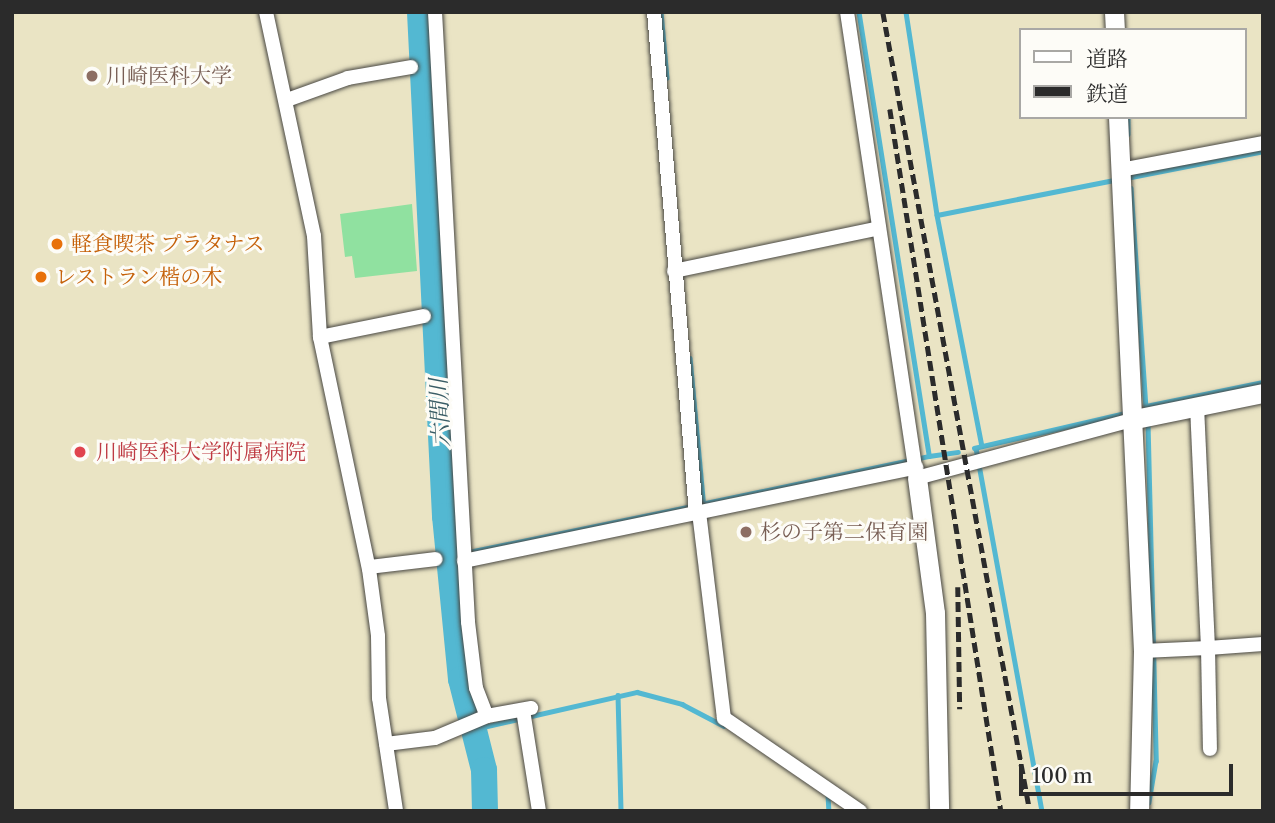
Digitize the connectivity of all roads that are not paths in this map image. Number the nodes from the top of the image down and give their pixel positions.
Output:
1 (266, 12) edge
2 (435, 12) edge
3 (654, 12) edge
4 (847, 12) edge
5 (411, 67) dead end
6 (287, 100) junction
7 (1118, 119) edge
8 (1263, 143) edge
9 (1125, 173) junction
10 (879, 228) junction
11 (679, 270) junction
12 (424, 316) dead end
13 (320, 337) junction
14 (1263, 393) edge
15 (1197, 406) junction
16 (1140, 414) junction
17 (915, 466) junction
18 (699, 509) junction
19 (464, 556) junction
20 (436, 559) dead end
21 (369, 567) junction
22 (1263, 645) edge
23 (1208, 648) junction
24 (1151, 650) junction
25 (484, 717) junction
26 (386, 744) junction
27 (1210, 749) dead end
28 (397, 811) edge
29 (539, 811) edge
30 (860, 811) edge
31 (939, 811) edge
32 (1139, 811) edge

1 - 6 street
2 - 19 street
3 - 11 street
4 - 10 street
5 - 6 street
6 - 13 street
7 - 9 street
8 - 9 street
9 - 16 street
10 - 11 street
10 - 17 street
11 - 18 street
12 - 13 street
13 - 21 street
14 - 15 street
15 - 16 street
15 - 23 street
16 - 17 street
16 - 24 street
17 - 18 street
17 - 31 street
18 - 19 street
18 - 30 street
19 - 25 street
20 - 21 street
21 - 26 street
22 - 23 street
23 - 24 street
23 - 27 street
24 - 32 street
25 - 26 street
25 - 29 street
26 - 28 street

